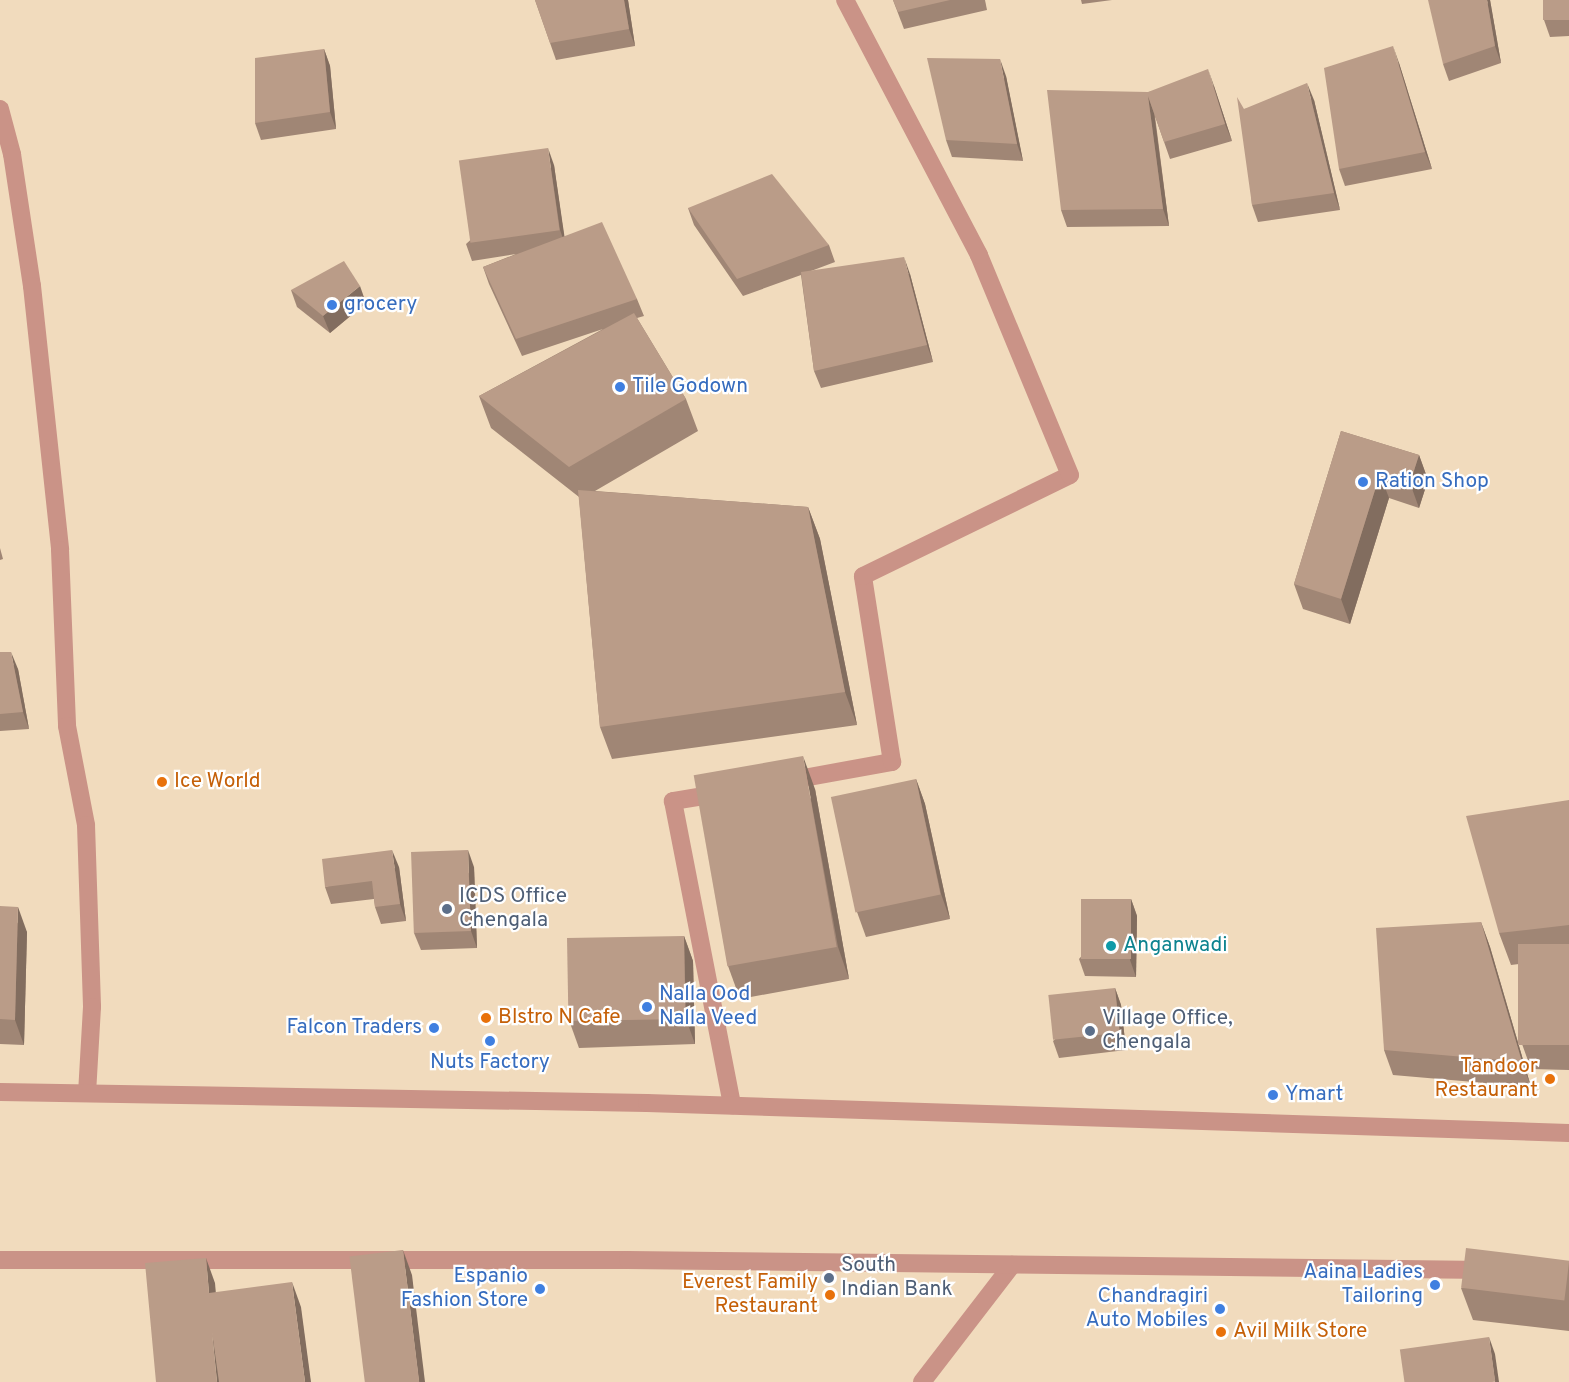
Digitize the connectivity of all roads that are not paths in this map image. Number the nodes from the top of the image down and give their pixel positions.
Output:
1 (845, 0) edge
2 (0, 109) edge
3 (765, 785) edge
4 (742, 789) edge
5 (0, 1092) edge
6 (87, 1093) junction
7 (732, 1105) junction
8 (1569, 1133) edge
9 (0, 1260) edge
10 (1012, 1265) junction
11 (1510, 1270) edge
12 (922, 1382) edge

1 - 3 street
2 - 6 street
4 - 7 street
5 - 6 street
6 - 7 street
7 - 8 street
9 - 10 street
10 - 11 street
10 - 12 street

